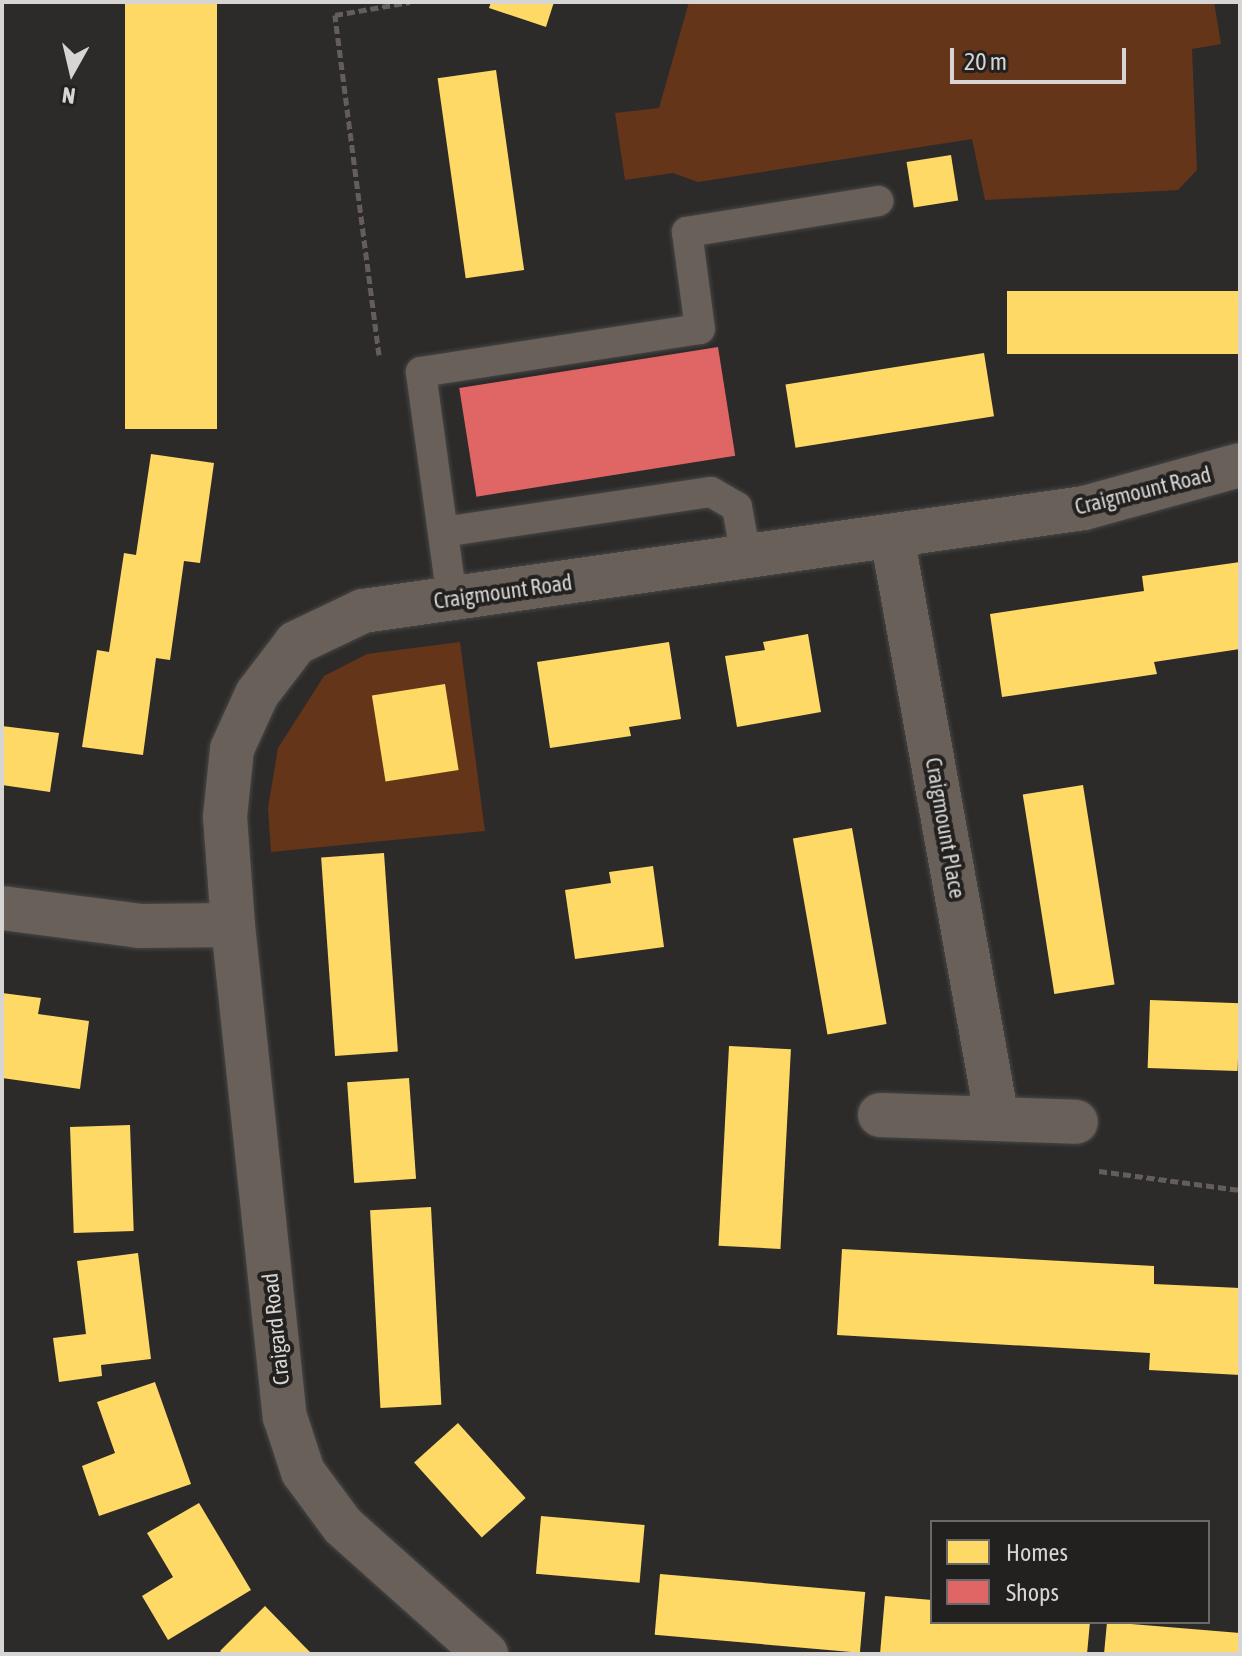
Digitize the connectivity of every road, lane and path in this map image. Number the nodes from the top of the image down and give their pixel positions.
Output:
1 (410, 2) edge
2 (879, 201) dead end
3 (421, 372) junction
4 (1240, 465) edge
5 (443, 532) junction
6 (892, 536) junction
7 (746, 557) junction
8 (452, 599) junction
9 (2, 908) edge
10 (233, 925) junction
11 (880, 1115) dead end
12 (997, 1119) junction
13 (1076, 1122) joint
14 (1240, 1190) edge
15 (486, 1654) edge

1 - 3 path
2 - 3 lane
3 - 5 lane
4 - 6 street, Craigmount Road
5 - 7 lane
5 - 8 lane
6 - 7 street, Craigmount Road
6 - 12 street, Craigmount Place
7 - 8 street, Craigmount Road
8 - 10 street, Craigmount Road
9 - 10 street
10 - 15 street, Craigard Road
11 - 12 street
12 - 13 street
13 - 14 path

